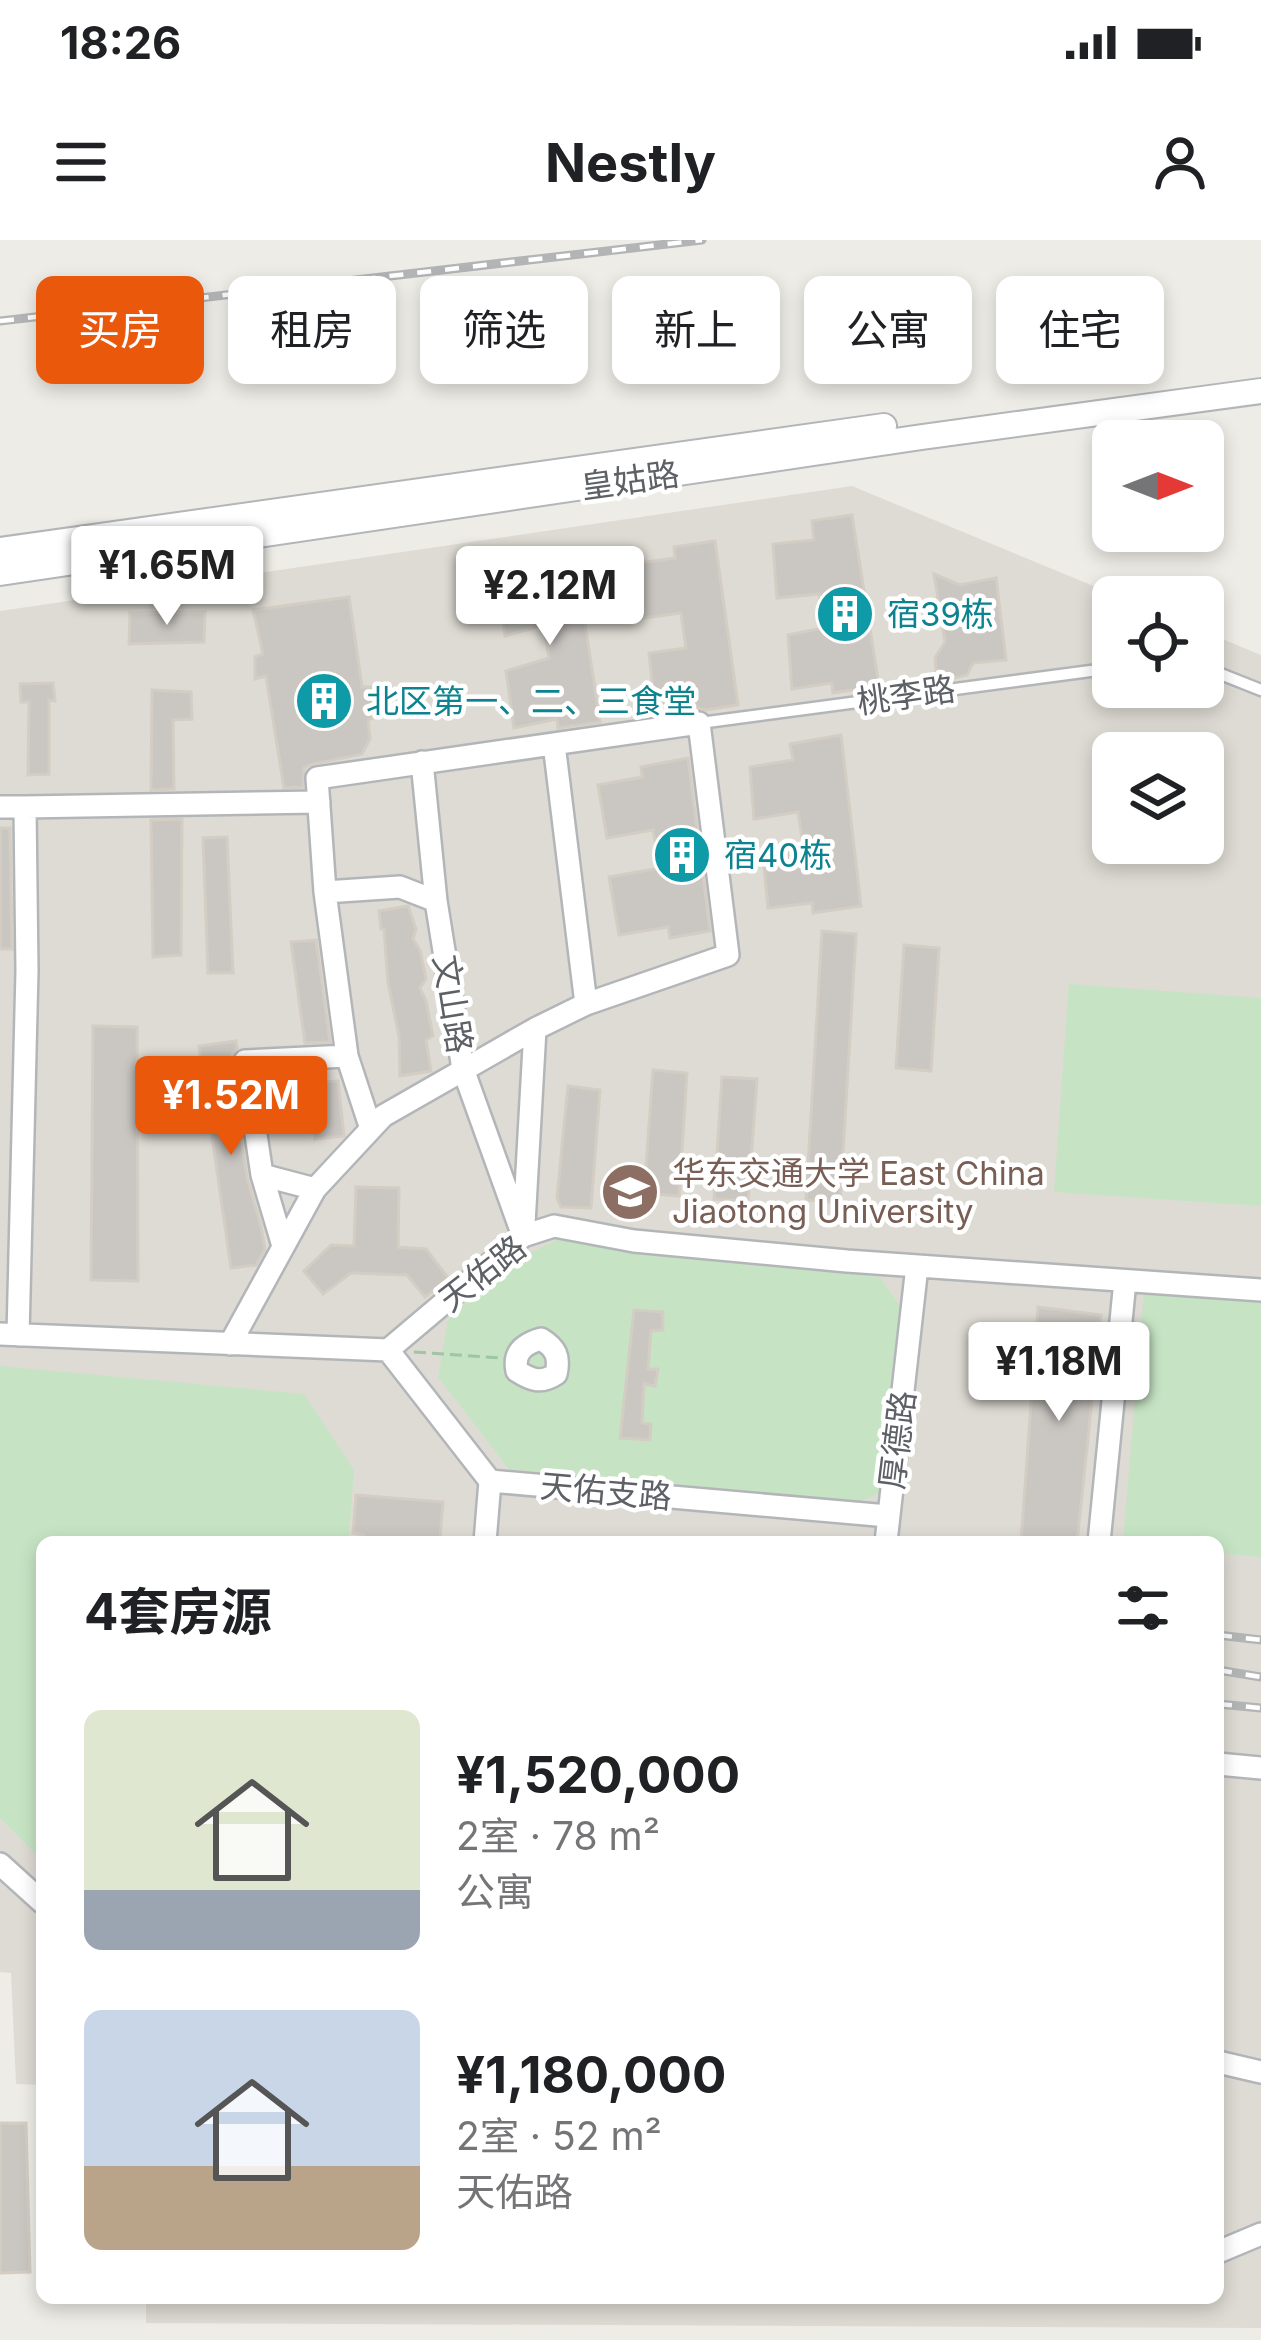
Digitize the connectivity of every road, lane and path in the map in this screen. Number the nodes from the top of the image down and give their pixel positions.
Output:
1 (1261, 374) edge
2 (1261, 391) edge
3 (0, 550) edge
4 (0, 573) edge
5 (1092, 671) edge
6 (1224, 675) edge
7 (1261, 690) edge
8 (699, 723) junction
9 (554, 744) junction
10 (422, 762) junction
11 (319, 802) junction
12 (0, 807) edge
13 (25, 807) junction
14 (325, 892) junction
15 (436, 901) junction
16 (586, 1004) junction
17 (535, 1029) junction
18 (347, 1056) junction
19 (463, 1069) junction
20 (371, 1129) junction
21 (262, 1175) junction
22 (315, 1190) junction
23 (523, 1236) junction
24 (283, 1246) junction
25 (917, 1266) junction
26 (1125, 1281) junction
27 (1261, 1290) edge
28 (9, 1334) edge
29 (230, 1344) junction
30 (388, 1349) junction
31 (514, 1360) dead end
32 (490, 1481) junction
33 (888, 1516) junction
34 (485, 1536) edge
35 (886, 1536) edge
36 (1101, 1536) edge
37 (1224, 1765) edge
38 (1261, 1768) edge
39 (0, 1864) edge
40 (36, 1897) edge
41 (1224, 2063) edge
42 (1261, 2072) edge
43 (1261, 2234) edge
44 (1224, 2249) edge

1 - 3 street, 皇姑路
2 - 4 street, 皇姑路
5 - 8 lane, 桃李路
6 - 7 lane
8 - 9 street
8 - 16 street
9 - 10 street
9 - 16 street
10 - 11 street
10 - 15 street, 文山路
11 - 13 street
11 - 14 street
12 - 13 street
13 - 28 street
14 - 15 street
14 - 18 street
15 - 19 street, 文山路
16 - 17 street
17 - 19 street
17 - 23 street
18 - 20 street
18 - 21 street
19 - 20 street
19 - 23 street, 文山路
20 - 22 street
21 - 22 street
21 - 24 street
22 - 24 street
23 - 25 street, 天佑路
23 - 30 street, 天佑路
24 - 29 street
25 - 26 street, 天佑路
25 - 33 street, 厚德路
26 - 27 street, 天佑路
26 - 36 street
28 - 29 street
29 - 30 street
30 - 31 path
30 - 32 street
32 - 33 street, 天佑支路
32 - 34 street
33 - 35 street, 厚德路
37 - 38 street
39 - 40 street
41 - 42 street
43 - 44 street

